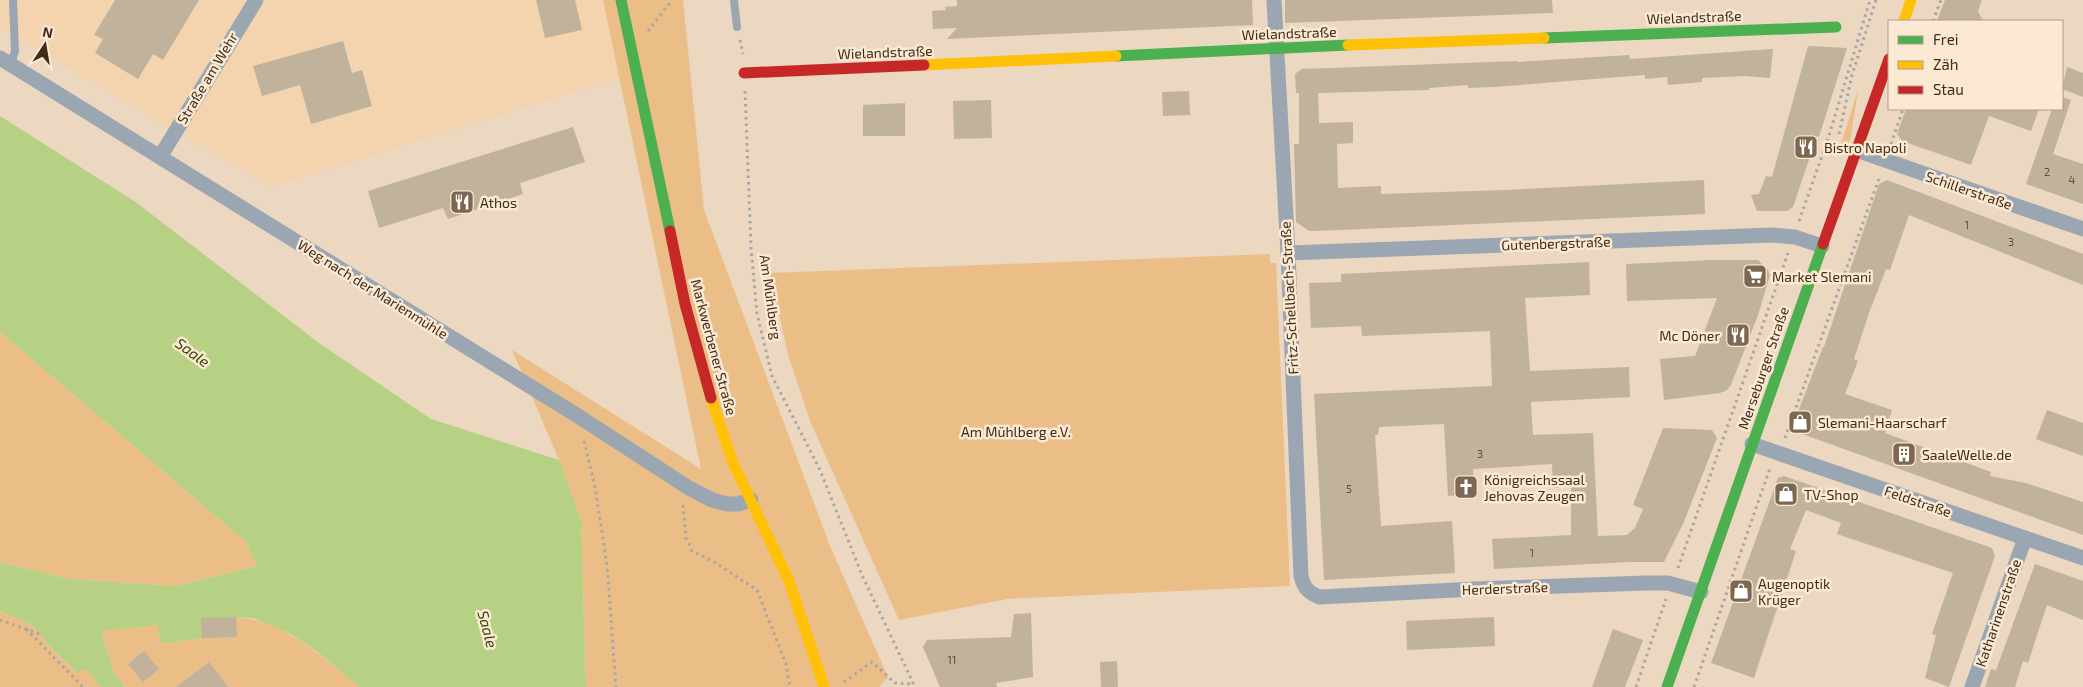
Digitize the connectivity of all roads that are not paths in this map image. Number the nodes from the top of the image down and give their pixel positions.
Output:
1 (14, 0) edge
2 (256, 0) edge
3 (621, 0) edge
4 (734, 0) edge
5 (1274, 0) edge
6 (1911, 0) edge
7 (1904, 20) edge
8 (738, 27) road end
9 (1836, 27) dead end
10 (1277, 48) junction
11 (5, 61) edge
12 (1888, 62) edge
13 (744, 73) road end
14 (1856, 150) junction
15 (160, 157) junction
16 (2083, 229) edge
17 (1822, 246) junction
18 (1288, 254) junction
19 (1752, 444) junction
20 (751, 500) junction
21 (2025, 538) junction
22 (2083, 558) edge
23 (1701, 592) junction
24 (1310, 593) joint
25 (824, 687) edge
26 (1667, 687) edge
27 (1972, 687) edge

1 - 11 lane
2 - 15 street, Straße am Wehr
3 - 20 main road, Markwerbener Straße
4 - 8 lane
5 - 10 street, Fritz-Schellbach-Straße
6 - 7 main road
9 - 10 main road, Wielandstraße
10 - 13 main road, Wielandstraße
10 - 18 street, Fritz-Schellbach-Straße
11 - 15 street, Weg nach der Marienmühle
12 - 14 main road, Merseburger Straße
14 - 16 street, Schillerstraße
14 - 17 main road, Merseburger Straße
15 - 20 street, Weg nach der Marienmühle
17 - 18 street, Gutenbergstraße
17 - 19 main road, Merseburger Straße
18 - 24 street, Fritz-Schellbach-Straße
19 - 21 street, Feldstraße
19 - 23 main road, Merseburger Straße
20 - 25 main road, Markwerbener Straße
21 - 22 street, Feldstraße
21 - 27 street, Katharinenstraße
23 - 24 street, Herderstraße
23 - 26 main road, Merseburger Straße

